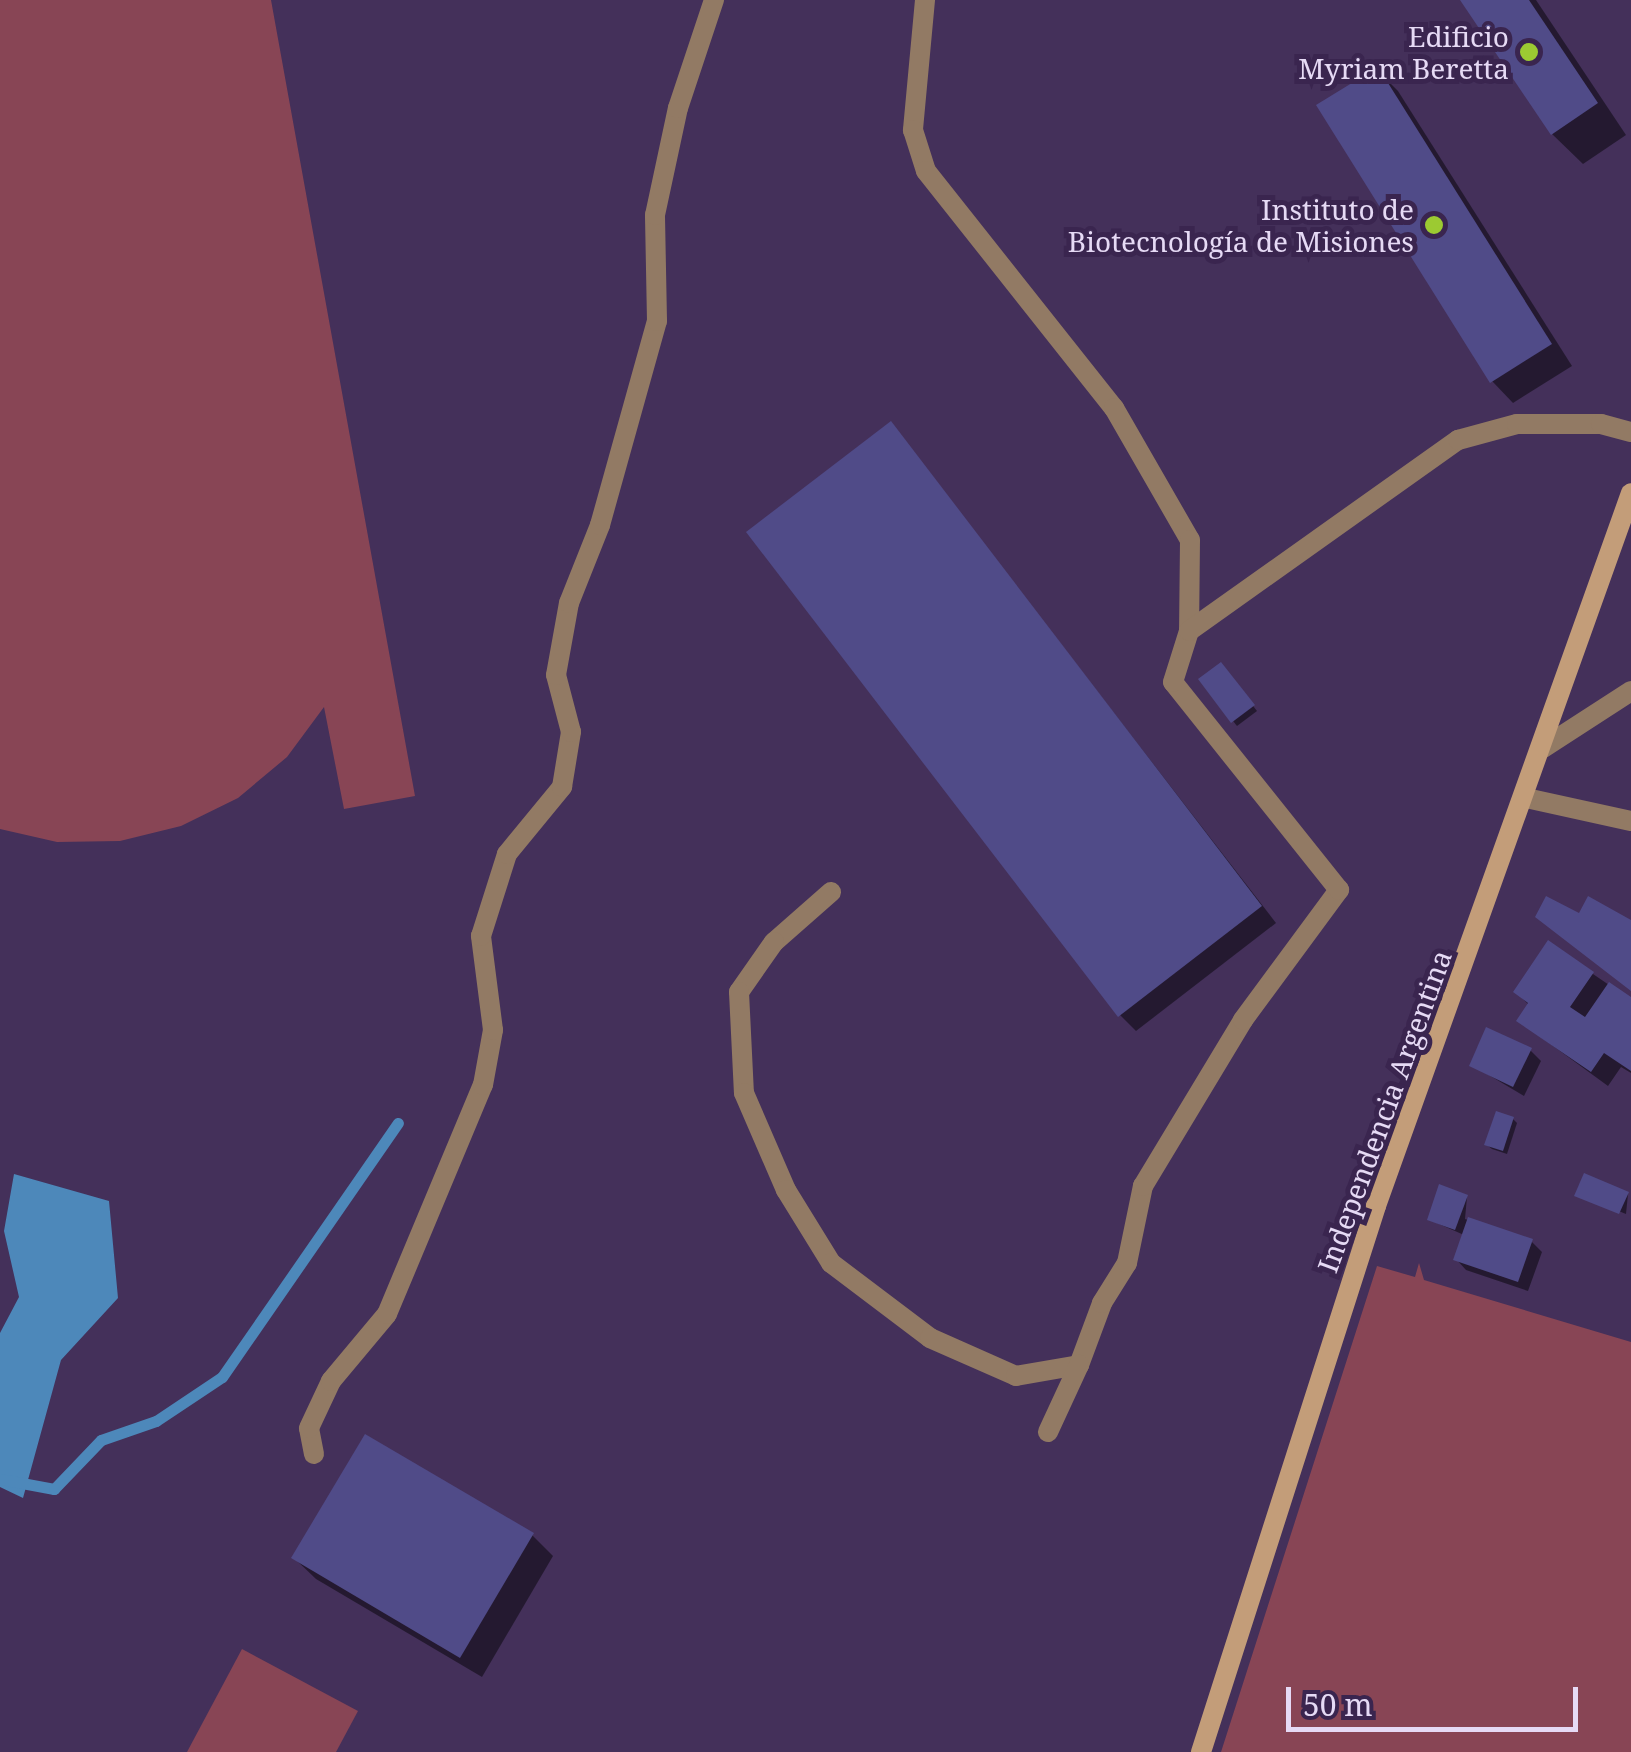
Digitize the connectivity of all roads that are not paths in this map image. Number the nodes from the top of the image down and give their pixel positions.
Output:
1 (714, 0) edge
2 (926, 0) edge
3 (1631, 432) edge
4 (1631, 493) edge
5 (1189, 631) junction
6 (1631, 691) edge
7 (1543, 748) junction
8 (1526, 798) junction
9 (1631, 821) edge
10 (831, 892) dead end
11 (1079, 1365) junction
12 (1048, 1432) dead end
13 (314, 1454) dead end
14 (1201, 1752) edge

1 - 13 street
2 - 5 street
3 - 5 street
4 - 7 main road, Independencia Argentina
5 - 11 street
6 - 7 street
7 - 8 main road, Independencia Argentina
8 - 9 street
8 - 14 main road, Independencia Argentina
10 - 11 street
11 - 12 street

